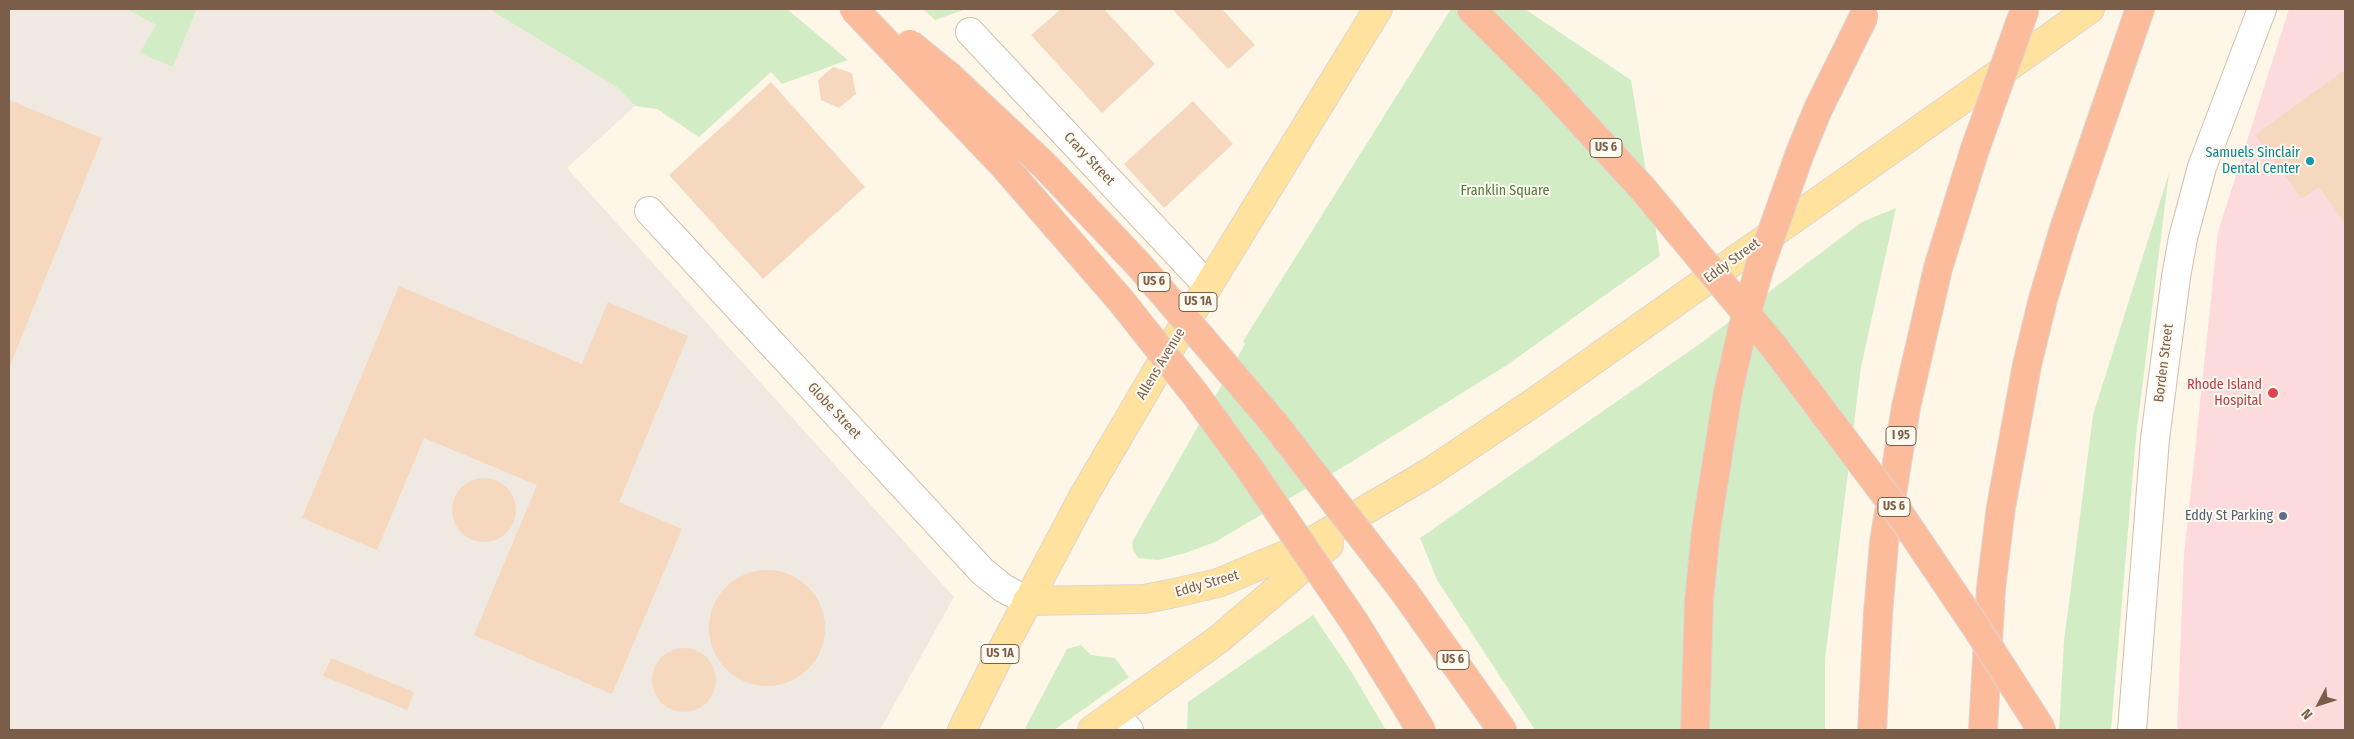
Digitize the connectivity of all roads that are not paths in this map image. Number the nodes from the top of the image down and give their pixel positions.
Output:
1 (854, 9) edge
2 (867, 9) edge
3 (1378, 9) edge
4 (1471, 9) edge
5 (2025, 9) edge
6 (2090, 9) edge
7 (2140, 9) edge
8 (2262, 9) edge
9 (1867, 12) edge
10 (970, 32) dead end
11 (650, 211) dead end
12 (1208, 286) junction
13 (1371, 508) junction
14 (1027, 601) junction
15 (967, 718) edge
16 (1122, 722) edge
17 (954, 730) edge
18 (1092, 730) edge
19 (1421, 730) edge
20 (1502, 730) edge
21 (1695, 730) edge
22 (1872, 730) edge
23 (1983, 730) edge
24 (2042, 730) edge
25 (2132, 730) edge

1 - 19 highway, bridge
2 - 20 highway, US 6, bridge
3 - 12 main road, Allens Avenue / US 1A
4 - 24 highway, US 6, bridge
5 - 22 highway, I 95, bridge
6 - 13 main road, Eddy Street
7 - 23 highway
8 - 25 street, Borden Street
9 - 21 highway, bridge
10 - 12 street, Crary Street
11 - 14 street, Globe Street
12 - 14 main road, Allens Avenue / US 1A
13 - 14 main road, Eddy Street
13 - 16 main road, Eddy Street
14 - 15 main road, Allens Avenue / US 1A
15 - 17 main road, US 1A
16 - 18 main road, Eddy Street

